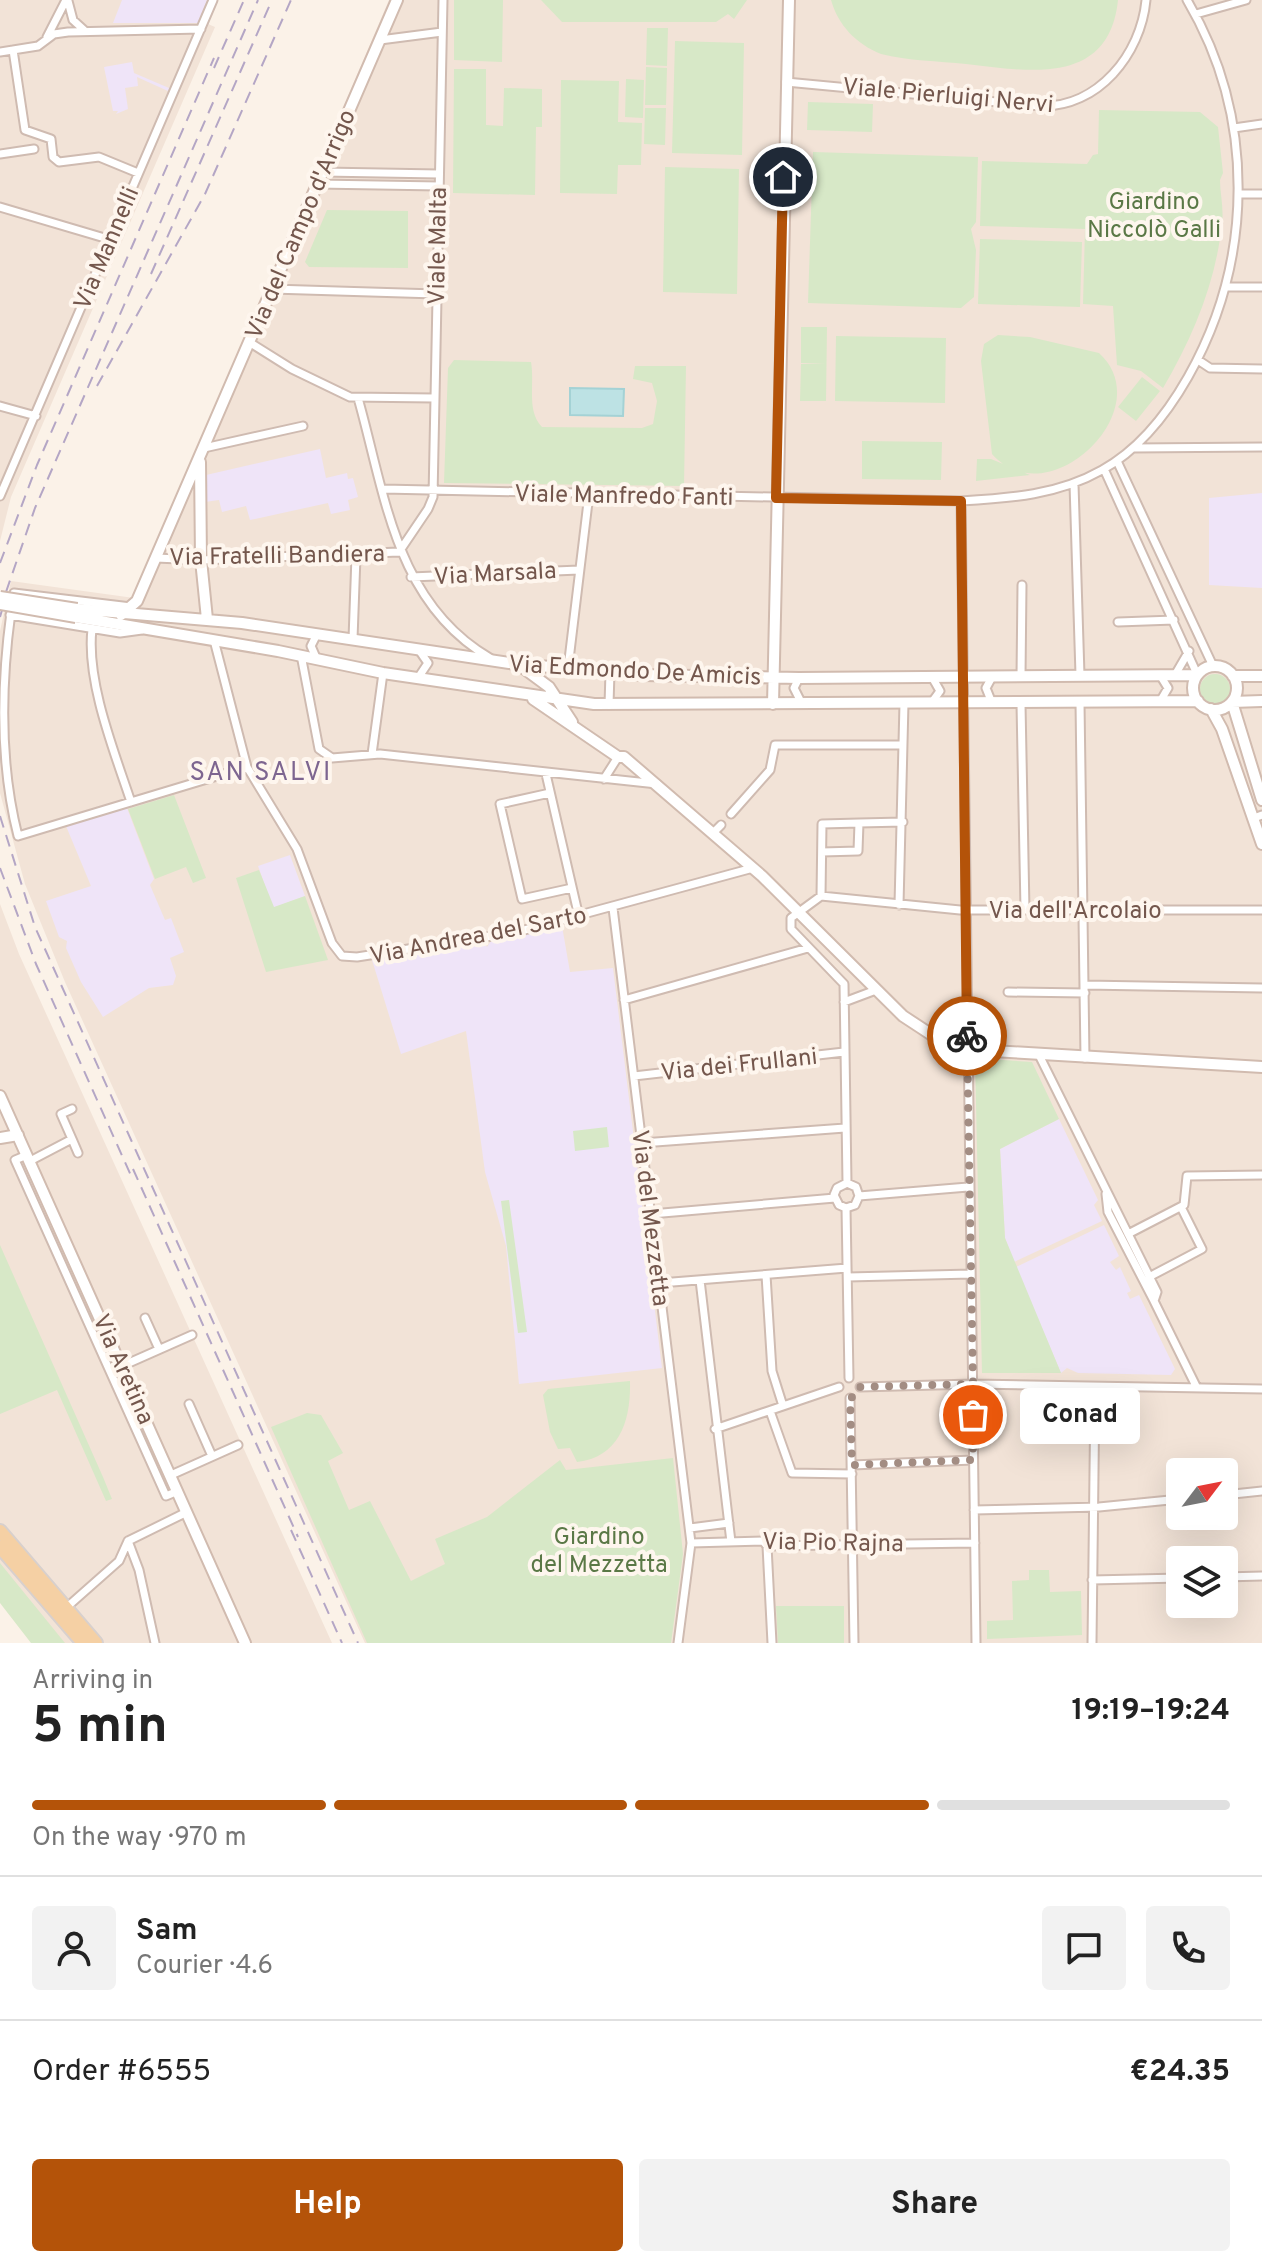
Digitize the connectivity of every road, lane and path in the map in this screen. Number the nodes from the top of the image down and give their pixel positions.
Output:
1 (67, 0) edge
2 (213, 0) edge
3 (397, 0) edge
4 (443, 0) edge
5 (789, 0) edge
6 (1146, 0) edge
7 (1187, 0) edge
8 (1246, 0) edge
9 (1196, 14) junction
10 (201, 29) junction
11 (90, 31) junction
12 (442, 32) junction
13 (46, 40) junction
14 (380, 40) junction
15 (13, 50) junction
16 (0, 52) edge
17 (786, 82) junction
18 (1262, 124) edge
19 (1234, 128) junction
20 (34, 149) dead end
21 (0, 154) edge
22 (323, 172) junction
23 (138, 173) junction
24 (439, 174) junction
25 (317, 184) junction
26 (439, 186) junction
27 (1239, 194) junction
28 (1262, 194) edge
29 (0, 207) edge
30 (108, 239) junction
31 (1226, 287) junction
32 (1262, 287) edge
33 (272, 289) junction
34 (436, 294) junction
35 (249, 342) junction
36 (1198, 360) junction
37 (1262, 369) edge
38 (358, 398) junction
39 (434, 398) junction
40 (0, 406) edge
41 (36, 416) junction
42 (303, 426) dead end
43 (1262, 447) edge
44 (1133, 448) junction
45 (202, 452) junction
46 (1117, 461) junction
47 (1104, 469) junction
48 (1074, 484) junction
49 (383, 489) junction
50 (432, 492) junction
51 (589, 494) junction
52 (0, 496) edge
53 (776, 498) junction
54 (961, 501) junction
55 (399, 552) junction
56 (356, 556) junction
57 (156, 558) junction
58 (201, 560) junction
59 (579, 570) junction
60 (411, 577) junction
61 (1022, 585) dead end
62 (14, 593) dead end
63 (0, 597) edge
64 (0, 604) edge
65 (134, 604) junction
66 (76, 613) junction
67 (121, 615) junction
68 (145, 615) junction
69 (207, 619) junction
70 (1174, 620) junction
71 (1118, 622) dead end
72 (92, 629) junction
73 (143, 629) junction
74 (319, 633) junction
75 (178, 636) junction
76 (461, 637) junction
77 (353, 639) junction
78 (214, 640) junction
79 (419, 650) junction
80 (1189, 651) junction
81 (301, 655) junction
82 (462, 657) junction
83 (317, 660) junction
84 (498, 662) junction
85 (516, 664) junction
86 (1213, 666) junction
87 (568, 668) junction
88 (610, 672) junction
89 (383, 673) junction
90 (1197, 674) junction
91 (1080, 675) junction
92 (1160, 675) junction
93 (1175, 675) junction
94 (1021, 676) junction
95 (1233, 676) junction
96 (1262, 676) edge
97 (932, 677) junction
98 (963, 677) junction
99 (992, 677) junction
100 (418, 678) junction
101 (773, 678) junction
102 (799, 678) junction
103 (528, 696) junction
104 (558, 700) junction
105 (1159, 701) junction
106 (1198, 701) junction
107 (1262, 701) edge
108 (1232, 702) junction
109 (904, 703) junction
110 (930, 703) junction
111 (993, 703) junction
112 (1080, 703) junction
113 (594, 704) junction
114 (773, 704) junction
115 (802, 704) junction
116 (964, 704) junction
117 (1021, 704) junction
118 (609, 705) junction
119 (1211, 709) junction
120 (578, 730) junction
121 (903, 745) junction
122 (372, 754) junction
123 (618, 757) junction
124 (244, 768) junction
125 (546, 774) junction
126 (604, 779) junction
127 (659, 785) junction
128 (550, 793) junction
129 (1262, 800) edge
130 (131, 802) junction
131 (731, 814) dead end
132 (1258, 816) edge
133 (903, 822) junction
134 (859, 823) junction
135 (1262, 844) edge
136 (822, 852) junction
137 (753, 868) junction
138 (572, 888) junction
139 (821, 896) junction
140 (899, 905) junction
141 (613, 908) junction
142 (798, 910) junction
143 (966, 910) junction
144 (1025, 910) junction
145 (1083, 910) junction
146 (1262, 910) edge
147 (579, 917) junction
148 (808, 948) junction
149 (1262, 988) edge
150 (1085, 989) junction
151 (876, 990) junction
152 (1008, 992) dead end
153 (624, 1000) junction
154 (844, 1002) junction
155 (967, 1049) junction
156 (844, 1052) junction
157 (1039, 1055) junction
158 (1085, 1058) junction
159 (1262, 1067) edge
160 (634, 1076) junction
161 (0, 1096) edge
162 (72, 1109) dead end
163 (845, 1128) junction
164 (18, 1135) junction
165 (0, 1138) edge
166 (72, 1139) junction
167 (642, 1143) junction
168 (78, 1153) dead end
169 (29, 1158) junction
170 (1262, 1175) edge
171 (847, 1183) junction
172 (42, 1186) junction
173 (968, 1187) junction
174 (1105, 1187) junction
175 (30, 1192) junction
176 (859, 1196) junction
177 (835, 1198) junction
178 (1181, 1207) junction
179 (846, 1208) junction
180 (651, 1214) junction
181 (1128, 1234) junction
182 (848, 1272) junction
183 (971, 1274) junction
184 (766, 1275) junction
185 (1149, 1277) junction
186 (700, 1280) junction
187 (660, 1283) junction
188 (1154, 1301) junction
189 (145, 1318) dead end
190 (192, 1335) dead end
191 (159, 1349) junction
192 (122, 1366) junction
193 (849, 1378) junction
194 (973, 1384) junction
195 (1196, 1386) junction
196 (839, 1387) junction
197 (860, 1387) junction
198 (1095, 1387) junction
199 (1262, 1389) edge
200 (850, 1398) junction
201 (189, 1404) dead end
202 (783, 1406) junction
203 (770, 1411) junction
204 (715, 1429) junction
205 (238, 1445) dead end
206 (212, 1456) junction
207 (973, 1460) junction
208 (852, 1470) junction
209 (171, 1475) junction
210 (178, 1491) junction
211 (1262, 1491) edge
212 (1238, 1494) edge
213 (1166, 1500) edge
214 (1092, 1507) junction
215 (974, 1510) junction
216 (187, 1512) junction
217 (729, 1523) junction
218 (690, 1528) junction
219 (0, 1531) edge
220 (128, 1541) junction
221 (731, 1542) junction
222 (691, 1543) junction
223 (975, 1543) junction
224 (853, 1545) junction
225 (767, 1546) junction
226 (0, 1547) edge
227 (1262, 1576) edge
228 (1238, 1577) edge
229 (1166, 1578) edge
230 (1092, 1580) junction
231 (67, 1607) junction
232 (156, 1642) edge
233 (83, 1643) edge
234 (96, 1643) edge
235 (245, 1643) edge
236 (678, 1643) edge
237 (772, 1643) edge
238 (854, 1643) edge
239 (976, 1643) edge
240 (1092, 1643) edge

1 - 11 street
1 - 13 street
2 - 10 street, Via Mannelli
3 - 14 street, Via del Campo d'Arrigo
4 - 12 street, Viale Malta
5 - 17 street
6 - 17 street, Viale Pierluigi Nervi
7 - 9 street, Viale Manfredo Fanti
8 - 9 street
9 - 19 street, Viale Manfredo Fanti
10 - 11 street
10 - 23 street, Via Mannelli
11 - 13 street
12 - 14 street
12 - 24 street, Viale Malta
13 - 15 street
14 - 22 street, Via del Campo d'Arrigo
15 - 16 street
15 - 23 street
17 - 53 street
18 - 19 street
19 - 27 street, Viale Manfredo Fanti
20 - 21 street
22 - 24 street
22 - 25 street, Via del Campo d'Arrigo
23 - 30 street, Via Mannelli
24 - 26 street, Viale Malta
25 - 26 street
25 - 33 street, Via del Campo d'Arrigo
26 - 34 street, Viale Malta
27 - 28 street
27 - 31 street, Viale Manfredo Fanti
29 - 30 street
30 - 41 street, Via Mannelli
31 - 32 street
31 - 36 street, Viale Manfredo Fanti
33 - 34 street
33 - 35 street, Via del Campo d'Arrigo
34 - 39 street, Viale Malta
35 - 38 street
35 - 45 street, Via del Campo d'Arrigo
36 - 37 street
36 - 44 street, Viale Manfredo Fanti
38 - 39 street
38 - 49 street
39 - 50 street, Viale Malta
40 - 41 street
41 - 52 street, Via Mannelli
42 - 45 street
43 - 44 street
44 - 46 street, Viale Manfredo Fanti
45 - 57 street, Via del Campo d'Arrigo
45 - 58 street
46 - 47 street, Viale Manfredo Fanti
46 - 86 street
47 - 48 street, Viale Manfredo Fanti
47 - 70 street
48 - 54 street, Viale Manfredo Fanti
48 - 91 street
49 - 50 street, Viale Manfredo Fanti
49 - 55 street
50 - 51 street, Viale Manfredo Fanti
50 - 55 street
51 - 53 street, Viale Manfredo Fanti
51 - 59 street
53 - 54 street, Viale Manfredo Fanti
53 - 101 street
54 - 98 street
55 - 56 street, Via Fratelli Bandiera
55 - 60 street
56 - 58 street, Via Fratelli Bandiera
56 - 77 street
57 - 58 street, Via Fratelli Bandiera
57 - 65 street, Via del Campo d'Arrigo
58 - 69 street
59 - 60 street, Via Marsala
59 - 87 street
60 - 76 street
61 - 94 street
62 - 65 street
63 - 66 street, bridge
64 - 66 street, bridge
65 - 67 street, Via del Campo d'Arrigo
65 - 68 street
66 - 67 street, Via Edmondo De Amicis
66 - 73 street
67 - 68 street, Via Edmondo De Amicis
68 - 69 street, Via Edmondo De Amicis
68 - 75 street
69 - 74 street, Via Edmondo De Amicis
70 - 71 street
70 - 80 street
72 - 73 street
72 - 130 street
72 - 130 street
73 - 75 street
74 - 77 street, Via Edmondo De Amicis
74 - 83 street
75 - 78 street
76 - 82 street
76 - 84 street
77 - 79 street, Via Edmondo De Amicis
78 - 81 street
78 - 124 street
79 - 82 street, Via Edmondo De Amicis
79 - 100 street
80 - 90 street
80 - 93 street
81 - 83 street
81 - 122 street
82 - 84 street, Via Edmondo De Amicis
83 - 89 street
84 - 85 street, Via Edmondo De Amicis
85 - 87 street, Via Edmondo De Amicis
85 - 104 street
86 - 90 street
86 - 95 street
87 - 88 street, Via Edmondo De Amicis
88 - 101 street, Via Edmondo De Amicis
88 - 118 street
89 - 100 street
89 - 122 street
90 - 93 street, Via Edmondo De Amicis
90 - 106 street
91 - 92 street, Via Edmondo De Amicis
91 - 94 street, Via Edmondo De Amicis
92 - 93 street, Via Edmondo De Amicis
92 - 105 street
94 - 99 street, Via Edmondo De Amicis
95 - 96 street
95 - 108 street
97 - 98 street, Via Edmondo De Amicis
97 - 102 street, Via Edmondo De Amicis
97 - 110 street
98 - 99 street, Via Edmondo De Amicis
98 - 116 street
99 - 111 street
100 - 103 street
101 - 102 street, Via Edmondo De Amicis
101 - 114 street
102 - 115 street
103 - 104 street
103 - 120 street
104 - 113 street
104 - 120 street
105 - 106 street
105 - 112 street
106 - 119 street
107 - 108 street
108 - 119 street
108 - 129 street
109 - 110 street
109 - 115 street
109 - 121 street
110 - 116 street
111 - 116 street
111 - 117 street
112 - 117 street
112 - 145 street
113 - 118 street
113 - 120 street
114 - 115 street
114 - 118 street
116 - 143 street
117 - 144 street
119 - 132 street
120 - 123 street
121 - 131 street
121 - 133 street
122 - 125 street
123 - 126 street
123 - 127 street
124 - 130 street
124 - 147 street, Via Andrea del Sarto
125 - 126 street
125 - 128 street
126 - 127 street
127 - 137 street
128 - 138 street
128 - 138 street
132 - 135 street
133 - 134 street
133 - 140 street
134 - 136 street
134 - 136 street
136 - 139 street
137 - 141 street, Via Andrea del Sarto
137 - 142 street
138 - 147 street
139 - 140 street, Via dell'Arcolaio
139 - 142 street
140 - 143 street, Via dell'Arcolaio
141 - 147 street, Via Andrea del Sarto
141 - 153 street, Via del Mezzetta
142 - 148 street
142 - 151 street
143 - 144 street, Via dell'Arcolaio
143 - 155 street
144 - 145 street, Via dell'Arcolaio
145 - 146 street, Via dell'Arcolaio
145 - 150 street
148 - 153 street
148 - 154 street
149 - 150 street
150 - 152 street
150 - 158 street
151 - 154 street
151 - 155 street
153 - 160 street, Via del Mezzetta
154 - 156 street
155 - 157 street
155 - 173 street
156 - 160 street, Via dei Frullani
156 - 163 street
157 - 158 street
157 - 174 street
158 - 159 street
160 - 167 street, Via del Mezzetta
161 - 164 street, Via Aretina
162 - 166 street
163 - 167 street
163 - 171 street
164 - 165 street
164 - 169 street, Via Aretina
166 - 168 street
166 - 169 street
167 - 180 street, Via del Mezzetta
169 - 172 street, Via Aretina
169 - 175 street
170 - 178 street
171 - 176 street
171 - 177 street
172 - 175 street
172 - 192 street, Via Aretina
173 - 176 street
173 - 183 street
174 - 181 street
174 - 188 street
175 - 210 street
176 - 179 street
177 - 179 street
177 - 180 street
178 - 181 street
178 - 185 street
179 - 182 street
180 - 187 street, Via del Mezzetta
181 - 185 street
182 - 183 street
182 - 184 street
182 - 193 street
183 - 194 street
184 - 186 street
184 - 202 street
185 - 188 street
186 - 187 street
186 - 204 street, Via del Mezzetta
187 - 218 street, Via del Mezzetta
188 - 195 street
189 - 191 street
190 - 191 street
191 - 192 street
192 - 209 street, Via Aretina
193 - 196 street
193 - 197 street
194 - 197 street
194 - 198 street
194 - 207 street
195 - 198 street
195 - 199 street
196 - 200 street
196 - 202 street
197 - 200 street
198 - 214 street
200 - 208 street
201 - 206 street
202 - 203 street
203 - 204 street
203 - 208 street
204 - 217 street, Via del Mezzetta
205 - 206 street
206 - 209 street
207 - 208 street
207 - 215 street
208 - 224 street
209 - 210 street, Via Aretina
210 - 216 street, Via Aretina
211 - 212 street
213 - 214 street
214 - 215 street
214 - 230 street
215 - 223 street
216 - 220 street
216 - 235 street, Via Aretina
217 - 218 street
217 - 221 street, Via del Mezzetta
218 - 222 street, Via del Mezzetta
219 - 231 main road
220 - 231 street
220 - 232 street
221 - 222 street, Via Pio Rajna
221 - 225 street, Via Pio Rajna
222 - 236 street, Via del Mezzetta
223 - 224 street, Via Pio Rajna
223 - 239 street
224 - 225 street, Via Pio Rajna
224 - 238 street
225 - 237 street
226 - 233 main road
227 - 228 street
229 - 230 street
230 - 240 street
231 - 234 main road

